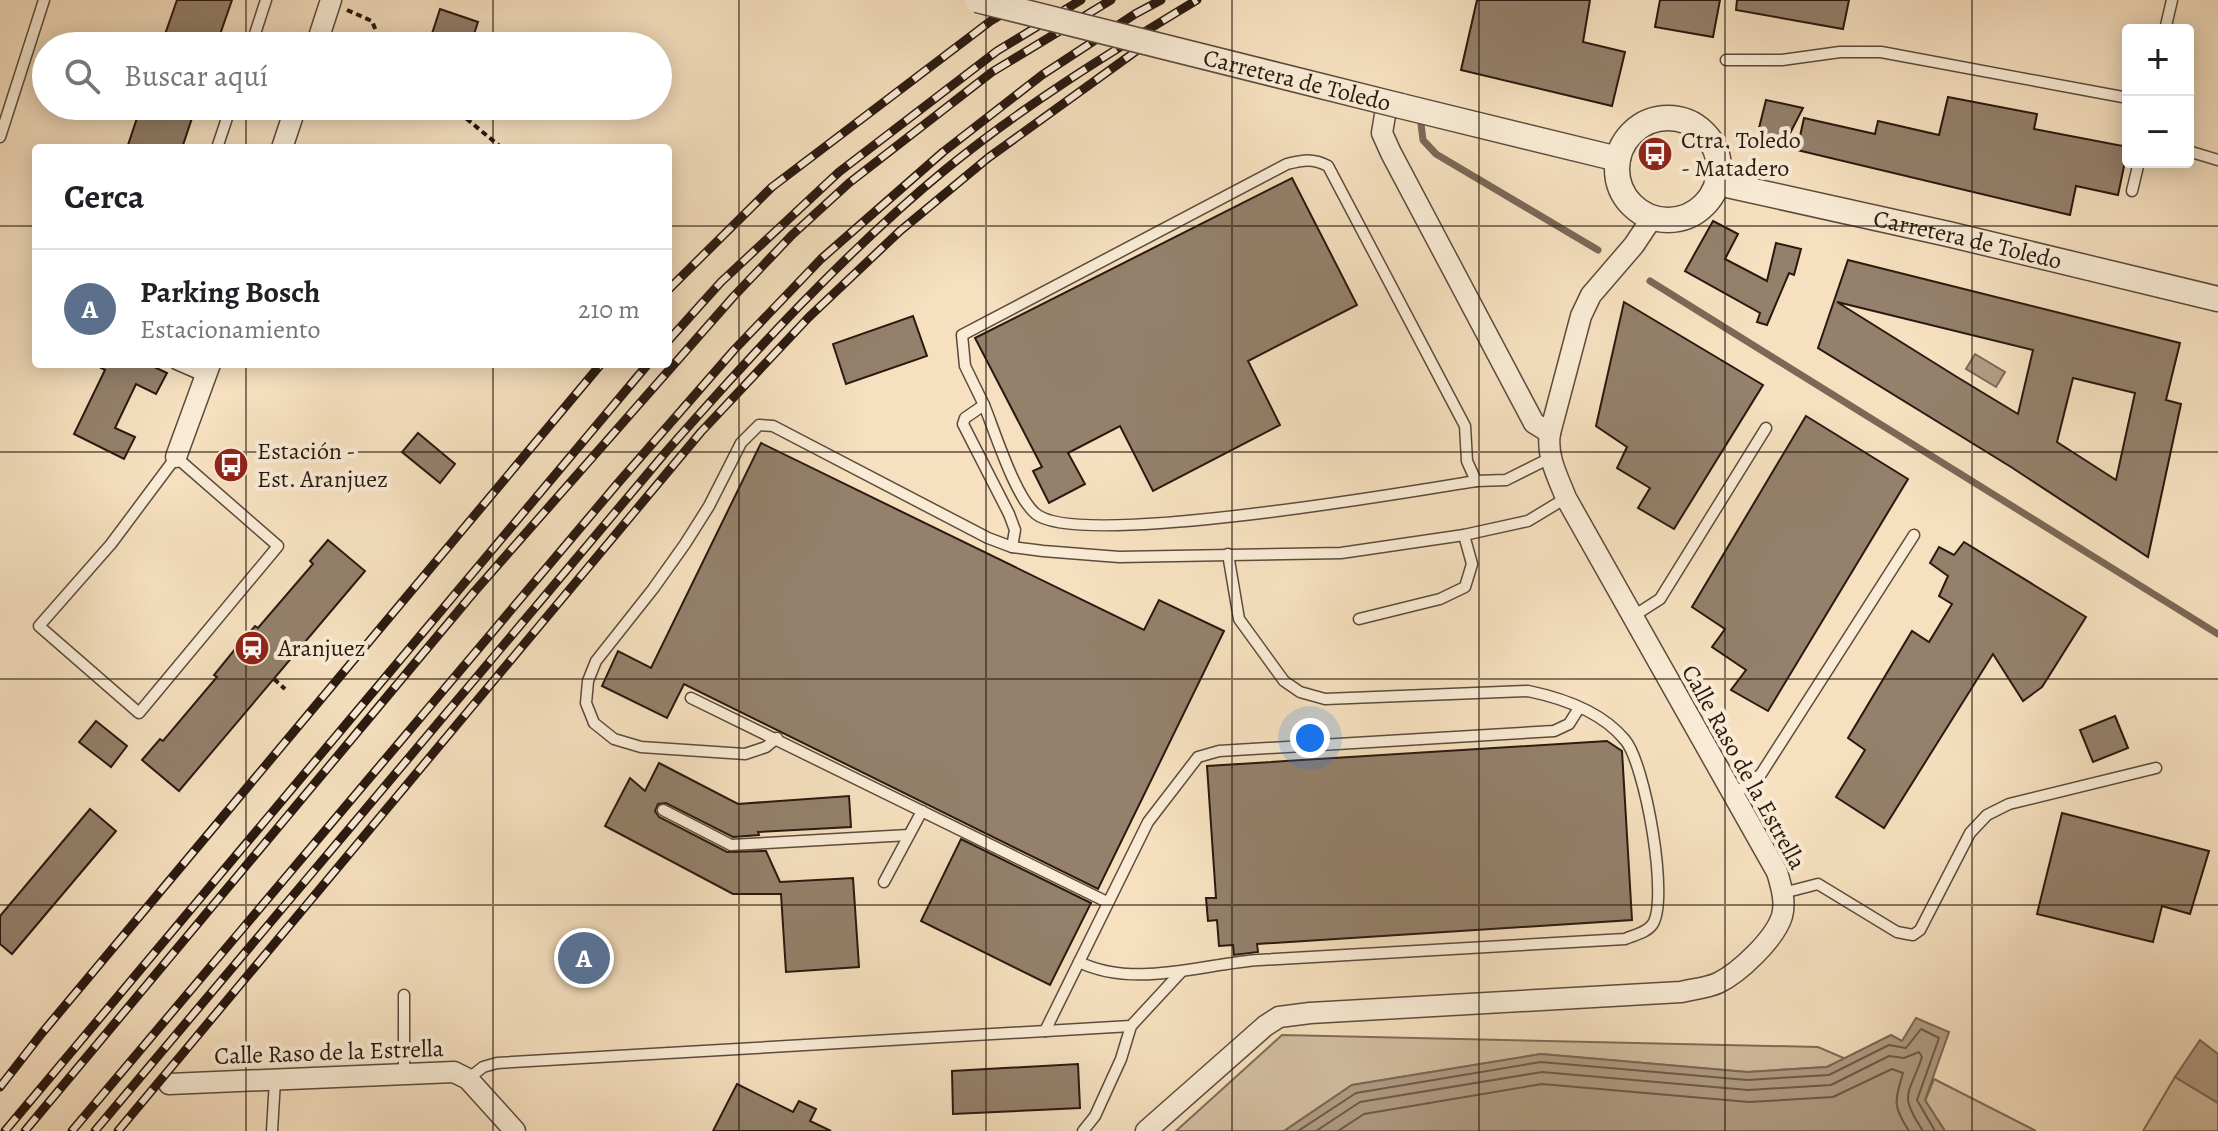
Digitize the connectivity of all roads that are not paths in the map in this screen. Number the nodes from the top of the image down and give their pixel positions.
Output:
1 (44, 0) edge
2 (266, 0) edge
3 (977, 0) edge
4 (2172, 0) edge
5 (330, 2) edge
6 (2166, 24) edge
7 (34, 32) edge
8 (256, 32) edge
9 (320, 32) edge
10 (32, 37) edge
11 (1726, 60) dead end
12 (2122, 97) edge
13 (1394, 104) junction
14 (226, 120) edge
15 (291, 120) edge
16 (0, 137) edge
17 (218, 144) edge
18 (283, 144) edge
19 (2194, 153) edge
20 (1618, 159) junction
21 (2218, 160) edge
22 (2138, 168) edge
23 (1718, 183) junction
24 (2132, 191) dead end
25 (1652, 218) junction
26 (2218, 299) edge
27 (208, 370) edge
28 (984, 405) junction
29 (1766, 428) dead end
30 (1550, 433) junction
31 (176, 457) junction
32 (1550, 458) junction
33 (1476, 481) junction
34 (1566, 498) junction
35 (1464, 535) junction
36 (1914, 535) dead end
37 (1012, 547) junction
38 (1228, 554) junction
39 (1632, 617) junction
40 (1359, 619) dead end
41 (691, 698) dead end
42 (1579, 708) junction
43 (777, 738) junction
44 (2156, 768) dead end
45 (1732, 796) junction
46 (663, 810) dead end
47 (922, 811) junction
48 (909, 835) junction
49 (884, 882) dead end
50 (1783, 893) junction
51 (1107, 902) junction
52 (1079, 962) junction
53 (1181, 972) junction
54 (404, 995) dead end
55 (1131, 1026) junction
56 (1045, 1031) junction
57 (404, 1074) junction
58 (468, 1079) junction
59 (275, 1080) junction
60 (169, 1084) dead end
61 (272, 1131) edge
62 (515, 1131) edge
63 (1083, 1131) edge
64 (1146, 1131) edge

1 - 7 lane
2 - 8 lane
3 - 13 street, Carretera de Toledo, bridge
4 - 6 lane
5 - 9 street
10 - 16 lane
11 - 12 lane
13 - 20 street, Carretera de Toledo
13 - 30 street
14 - 17 lane
15 - 18 street
19 - 21 lane
20 - 23 street
20 - 25 street
22 - 24 lane
23 - 25 street
23 - 26 street, Carretera de Toledo
25 - 30 street, Calle Raso de la Estrella
27 - 31 street
28 - 33 lane
28 - 33 lane
28 - 37 lane
29 - 39 lane
30 - 32 street, Calle Raso de la Estrella
31 - 31 lane
32 - 33 lane
32 - 34 street, Calle Raso de la Estrella
34 - 35 lane
34 - 39 street, Calle Raso de la Estrella
35 - 38 lane
35 - 40 lane
36 - 45 lane
37 - 38 lane
37 - 43 lane
38 - 42 lane
39 - 45 street, Calle Raso de la Estrella
41 - 43 lane
42 - 51 lane
42 - 53 lane
43 - 47 lane
44 - 50 lane
45 - 50 street, Calle Raso de la Estrella
46 - 48 lane
47 - 48 lane
47 - 51 lane
48 - 49 lane
50 - 64 street, Calle Raso de la Estrella
51 - 52 lane
52 - 53 lane
52 - 56 lane
53 - 55 lane
54 - 57 lane
55 - 56 lane
55 - 63 lane
56 - 58 lane
57 - 58 street, Calle Raso de la Estrella
57 - 59 street, Calle Raso de la Estrella
58 - 62 street, Calle Raso de la Estrella
59 - 60 street, Calle Raso de la Estrella
59 - 61 lane

